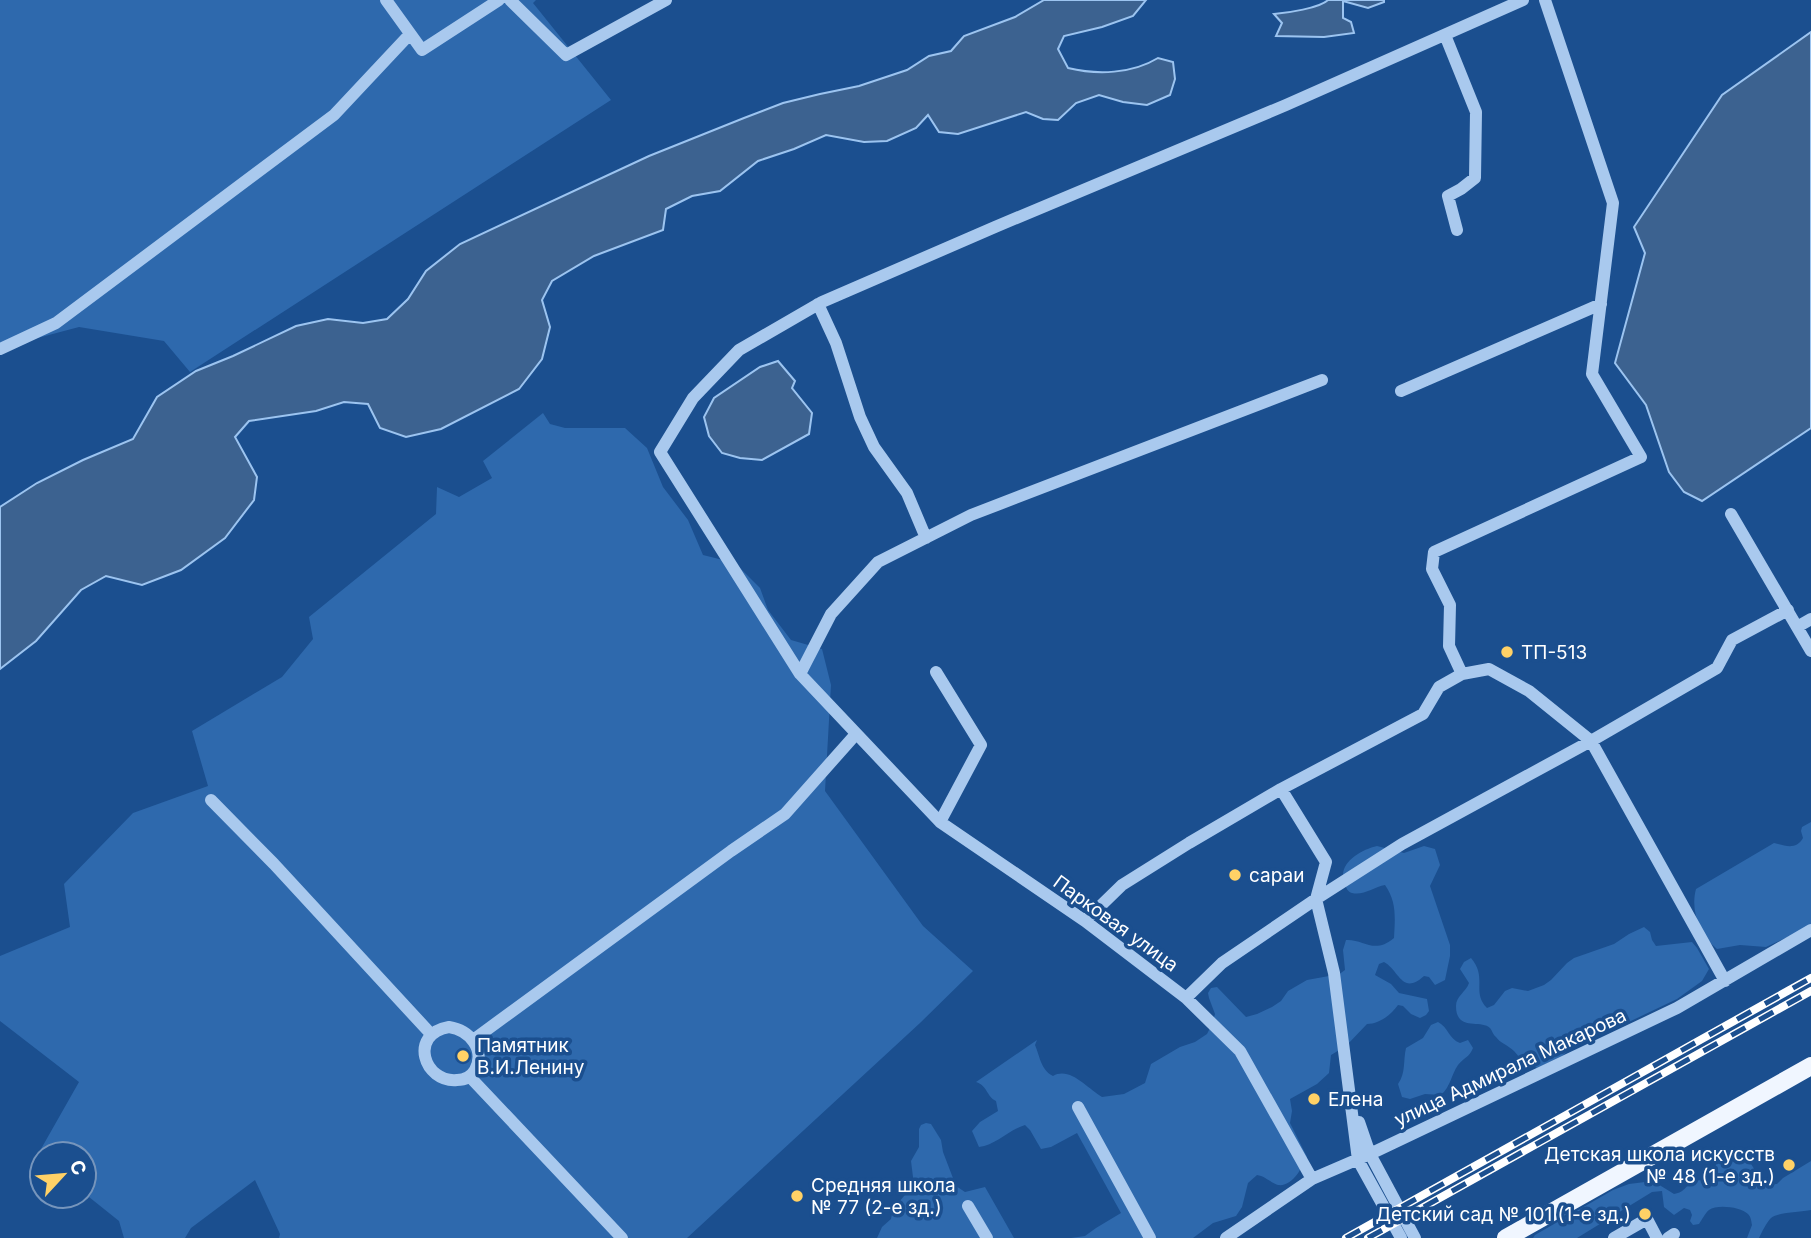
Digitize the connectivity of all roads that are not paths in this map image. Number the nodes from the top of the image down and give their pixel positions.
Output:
1 (386, 0) edge
2 (499, 0) edge
3 (510, 0) edge
4 (666, 0) edge
5 (1523, 0) edge
6 (1545, 0) edge
7 (410, 34) junction
8 (1445, 35) junction
9 (1457, 230) dead end
10 (818, 304) junction
11 (1601, 304) junction
12 (0, 349) edge
13 (1322, 380) dead end
14 (1401, 391) dead end
15 (1731, 514) dead end
16 (926, 538) junction
17 (1788, 610) junction
18 (1811, 619) edge
19 (1797, 627) junction
20 (1811, 652) edge
21 (936, 672) dead end
22 (800, 674) junction
23 (1462, 674) junction
24 (856, 734) junction
25 (1591, 741) junction
26 (1280, 789) junction
27 (211, 800) dead end
28 (940, 822) junction
29 (1316, 899) junction
30 (1085, 921) junction
31 (1811, 930) edge
32 (1725, 981) junction
33 (1186, 998) junction
34 (430, 1033) junction
35 (473, 1040) junction
36 (1811, 1066) edge
37 (470, 1077) junction
38 (1078, 1107) dead end
39 (1364, 1157) junction
40 (1312, 1179) junction
41 (968, 1206) dead end
42 (622, 1238) edge
43 (987, 1238) edge
44 (1150, 1238) edge
45 (1226, 1238) edge
46 (1401, 1238) edge
47 (1415, 1238) edge
48 (1506, 1238) edge
49 (1614, 1238) edge
50 (1657, 1238) edge

1 - 7 street
2 - 7 street
3 - 4 street
5 - 8 street
6 - 11 street
7 - 12 street
8 - 9 street
8 - 10 street
10 - 16 street
10 - 22 street, Парковая улица
11 - 14 street
11 - 23 street
13 - 16 street
15 - 17 street
16 - 22 street
17 - 19 street
17 - 25 street
18 - 19 street
19 - 20 street
21 - 28 street
22 - 24 street, Парковая улица
23 - 25 street
23 - 26 street
24 - 28 street, Парковая улица
24 - 35 street
25 - 29 street
25 - 32 street
26 - 29 street
26 - 30 street
27 - 34 street
28 - 30 street, Парковая улица
29 - 33 street
29 - 39 street
30 - 33 street, Парковая улица
31 - 32 street, улица Адмирала Макарова
32 - 39 street, улица Адмирала Макарова
33 - 40 street, Парковая улица
34 - 35 street
34 - 37 street
35 - 37 street
36 - 48 main road
37 - 42 street
38 - 44 street
39 - 40 street, улица Адмирала Макарова
39 - 46 street
39 - 47 street
40 - 45 street, улица Адмирала Макарова
41 - 43 street
49 - 50 street

